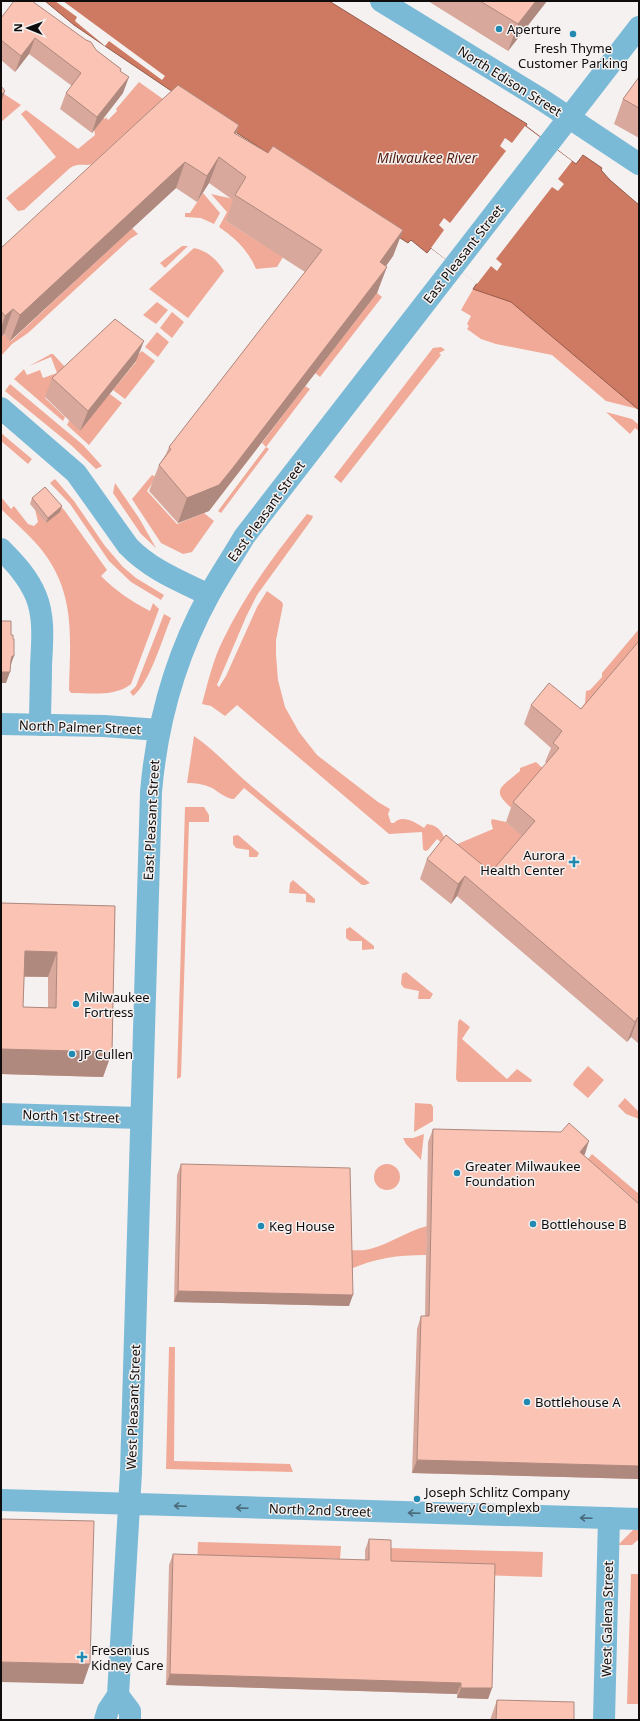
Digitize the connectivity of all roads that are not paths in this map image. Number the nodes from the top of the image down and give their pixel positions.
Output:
1 (381, 1) edge
2 (639, 27) edge
3 (569, 118) junction
4 (639, 164) edge
5 (1, 408) edge
6 (1, 549) edge
7 (209, 595) junction
8 (1, 724) edge
9 (40, 725) junction
10 (159, 730) junction
11 (1, 1114) edge
12 (141, 1118) junction
13 (1, 1500) edge
14 (130, 1504) junction
15 (609, 1518) junction
16 (639, 1519) edge
17 (118, 1695) junction
18 (105, 1720) edge
19 (130, 1720) edge
20 (604, 1720) edge

1 - 3 street, North Edison Street
2 - 3 street, East Pleasant Street
3 - 4 street, North Edison Street
3 - 7 street, East Pleasant Street
5 - 7 street
6 - 9 street
7 - 10 street, East Pleasant Street
8 - 9 street, North Palmer Street
9 - 10 street, North Palmer Street
10 - 12 street, East Pleasant Street
11 - 12 street, North 1st Street
12 - 14 street, West Pleasant Street
13 - 14 street, North 2nd Street
15 -> 14 street, North 2nd Street
14 - 17 street, West Pleasant Street
15 - 16 street, North 2nd Street
15 - 20 street, West Galena Street
17 - 18 street, West Pleasant Street
17 - 19 street

